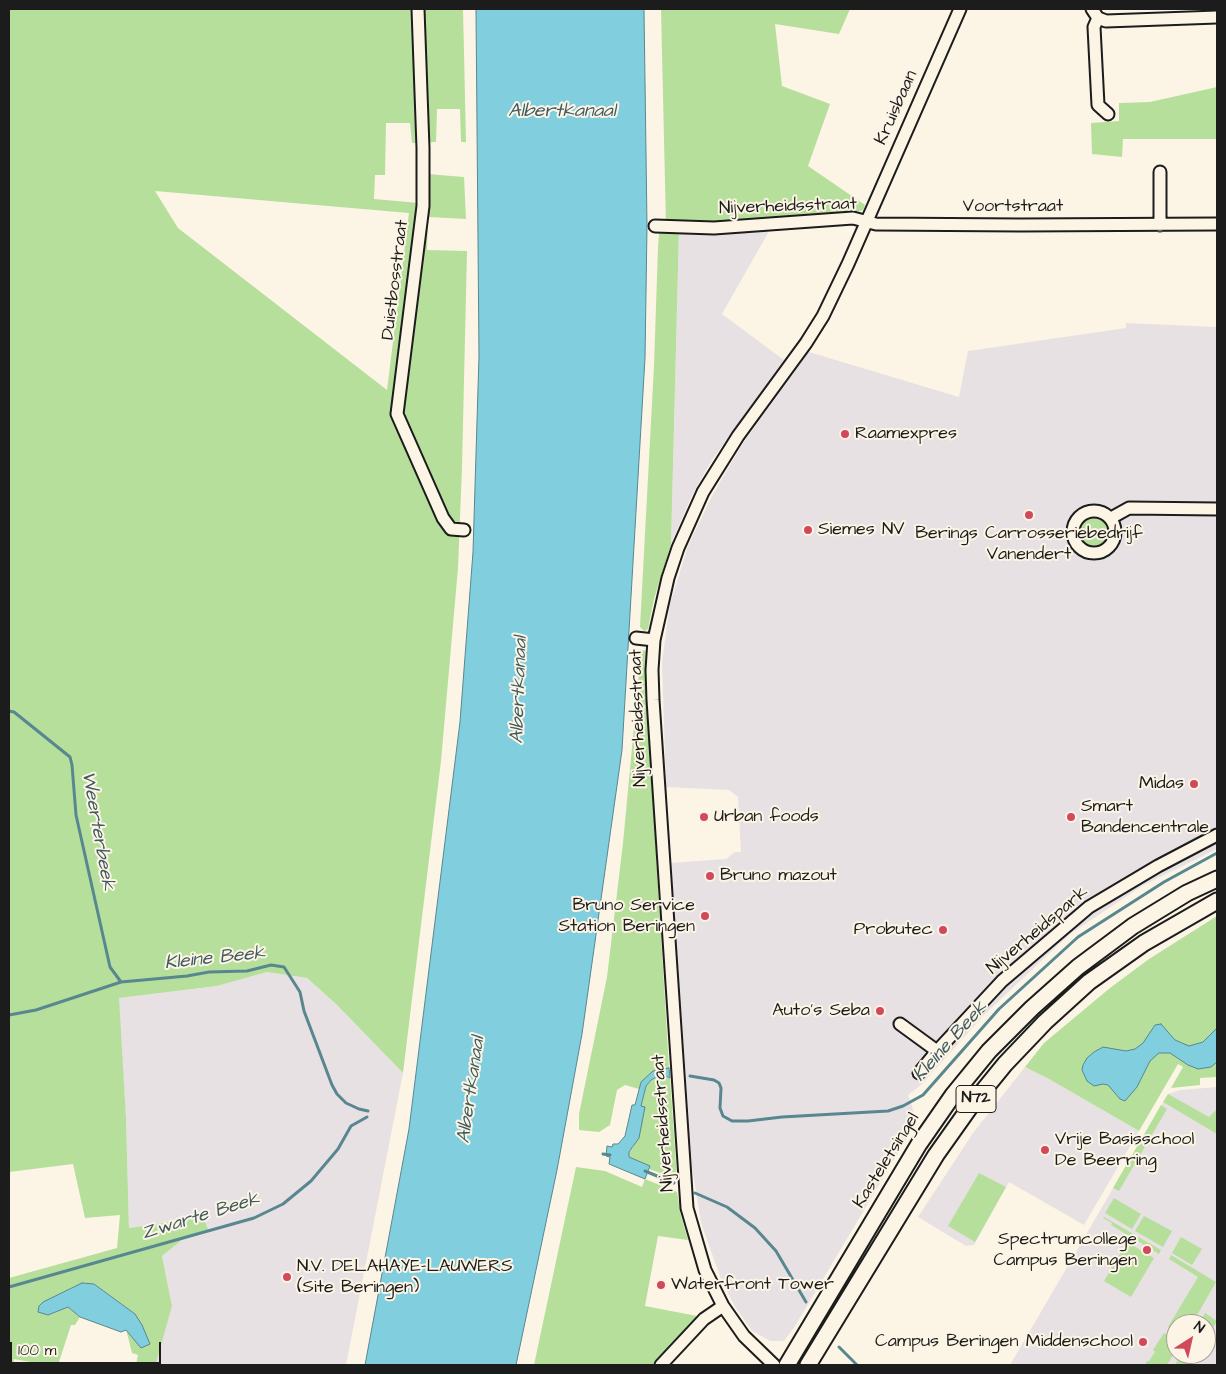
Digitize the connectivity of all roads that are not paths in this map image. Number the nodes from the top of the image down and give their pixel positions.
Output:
1 (418, 9) edge
2 (960, 9) edge
3 (1095, 13) edge
4 (1217, 17) edge
5 (1108, 114) dead end
6 (1160, 172) dead end
7 (867, 221) junction
8 (1217, 224) edge
9 (1160, 225) junction
10 (655, 226) dead end
11 (1217, 508) edge
12 (1111, 518) dead end
13 (464, 530) dead end
14 (636, 638) dead end
15 (654, 640) junction
16 (1217, 835) edge
17 (1217, 878) edge
18 (1217, 901) edge
19 (900, 1024) dead end
20 (937, 1051) junction
21 (920, 1073) dead end
22 (722, 1306) junction
23 (661, 1365) edge
24 (774, 1365) edge
25 (787, 1365) edge
26 (808, 1365) edge

1 - 13 street, Duistbosstraat
2 - 7 street, Kruisbaan
3 - 4 street
3 - 5 street
6 - 9 street
7 - 9 street, Voortstraat
7 - 10 street, Nijverheidsstraat
7 - 15 street, Nijverheidsstraat
8 - 9 street, Voortstraat
11 - 12 street
14 - 15 street
15 - 22 street, Nijverheidsstraat
16 - 20 street, Nijverheidspark
17 - 25 main road, Kasteletsingel / N72
18 - 26 main road, N72
19 - 20 street
20 - 21 street, Nijverheidspark
22 - 23 street
22 - 24 street, Nijverheidsstraat

